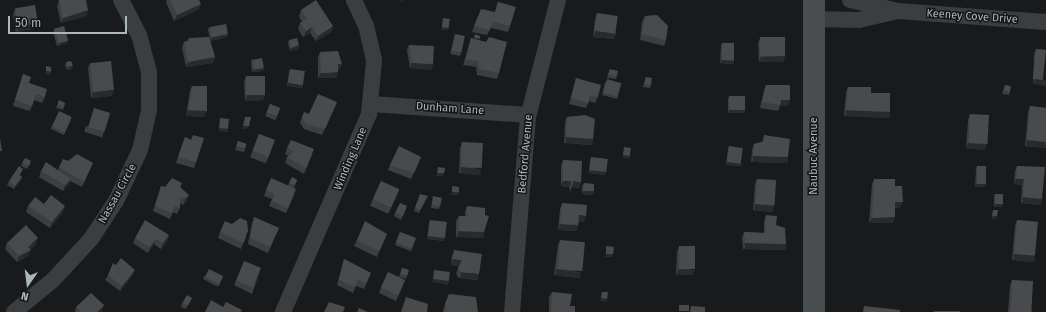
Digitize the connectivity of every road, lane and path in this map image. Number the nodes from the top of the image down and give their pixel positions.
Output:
1 (121, 0) edge
2 (354, 0) edge
3 (558, 0) edge
4 (850, 0) edge
5 (814, 10) edge
6 (898, 12) junction
7 (1046, 22) edge
8 (371, 104) junction
9 (528, 115) junction
10 (14, 312) edge
11 (283, 312) edge
12 (512, 312) edge
13 (814, 312) edge

1 - 10 street, Nassau Circle
2 - 8 street, Winding Lane
3 - 9 street, Bedford Avenue
4 - 6 street, Keeney Cove Drive
5 - 6 street, Keeney Cove Drive
5 - 13 main road, Naubuc Avenue
6 - 7 street, Keeney Cove Drive
8 - 9 street, Dunham Lane
8 - 11 street, Winding Lane
9 - 12 street, Bedford Avenue

